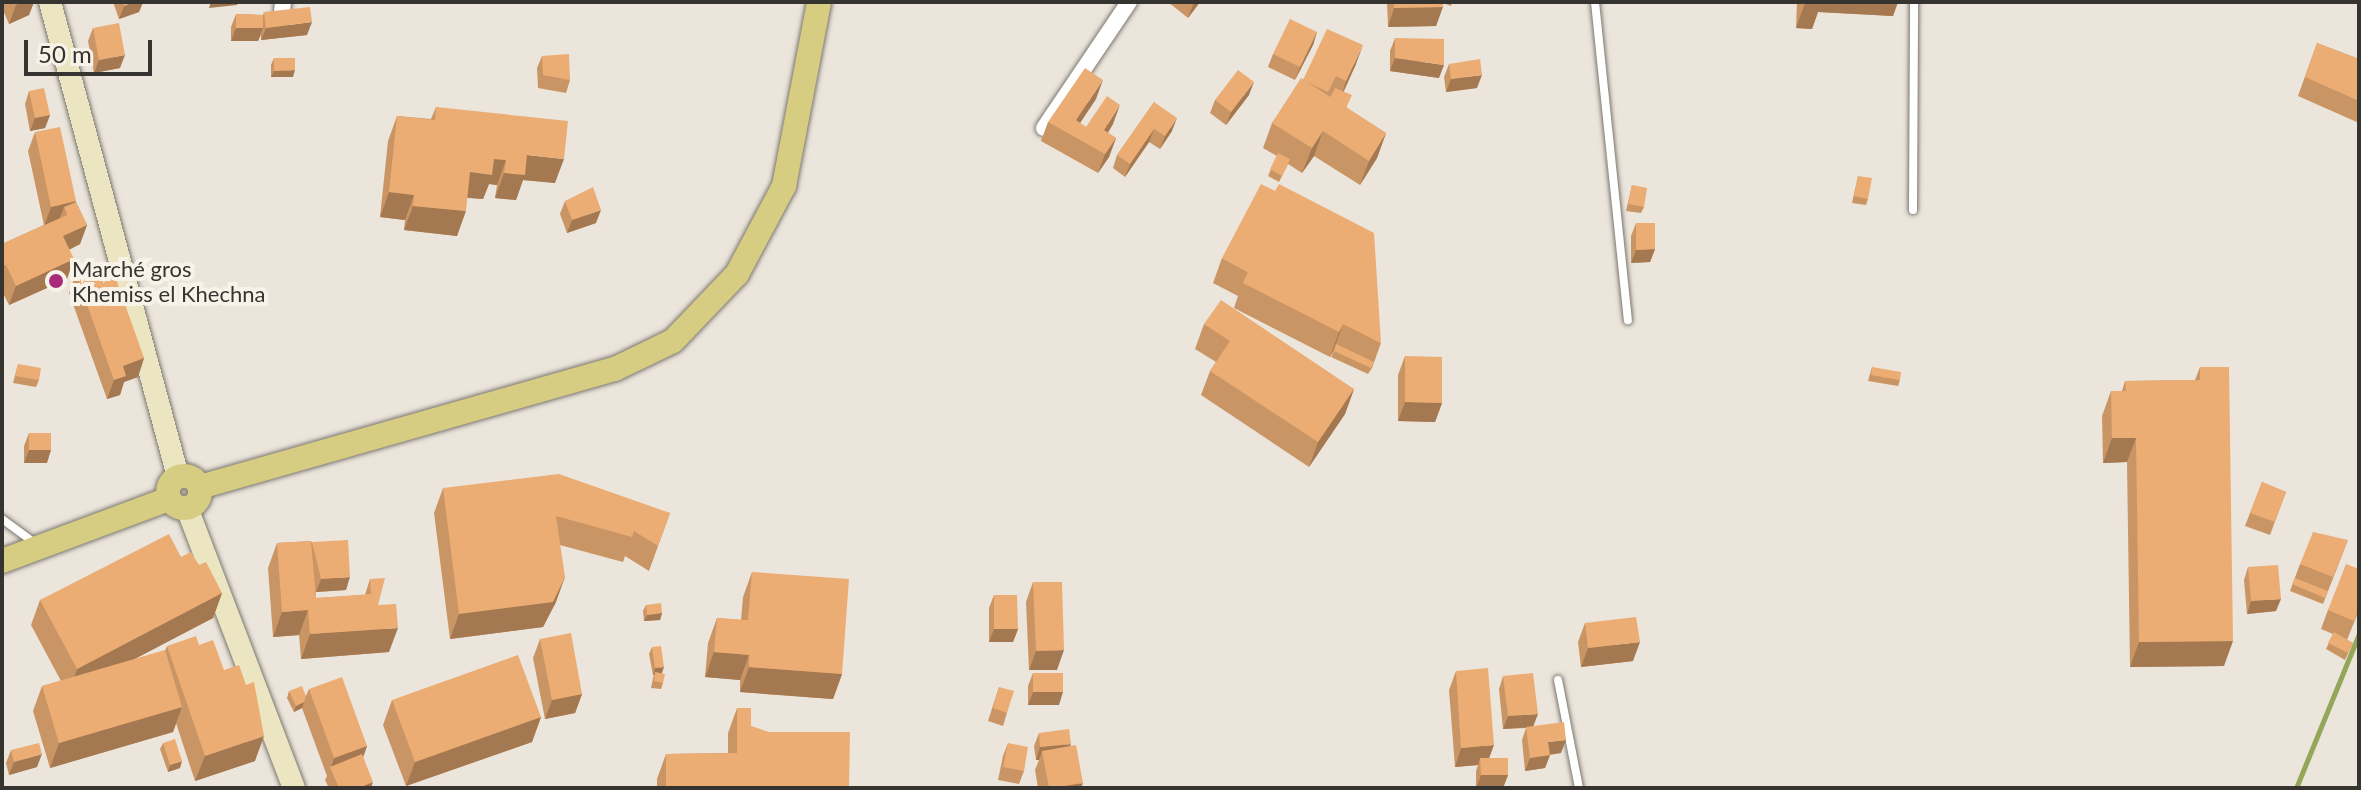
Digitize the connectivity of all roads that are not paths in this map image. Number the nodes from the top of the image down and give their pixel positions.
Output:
1 (50, 2) edge
2 (819, 2) edge
3 (1129, 2) edge
4 (1595, 2) edge
5 (1914, 2) edge
6 (1044, 128) dead end
7 (1913, 210) dead end
8 (1628, 320) dead end
9 (178, 494) junction
10 (2, 519) edge
11 (39, 548) junction
12 (2, 561) edge
13 (1558, 680) dead end
14 (294, 788) edge
15 (1579, 788) edge

1 - 9 main road
2 - 9 main road
3 - 6 street
4 - 8 lane
5 - 7 lane
9 - 11 main road
9 - 14 main road
10 - 11 lane
11 - 12 main road
13 - 15 lane

